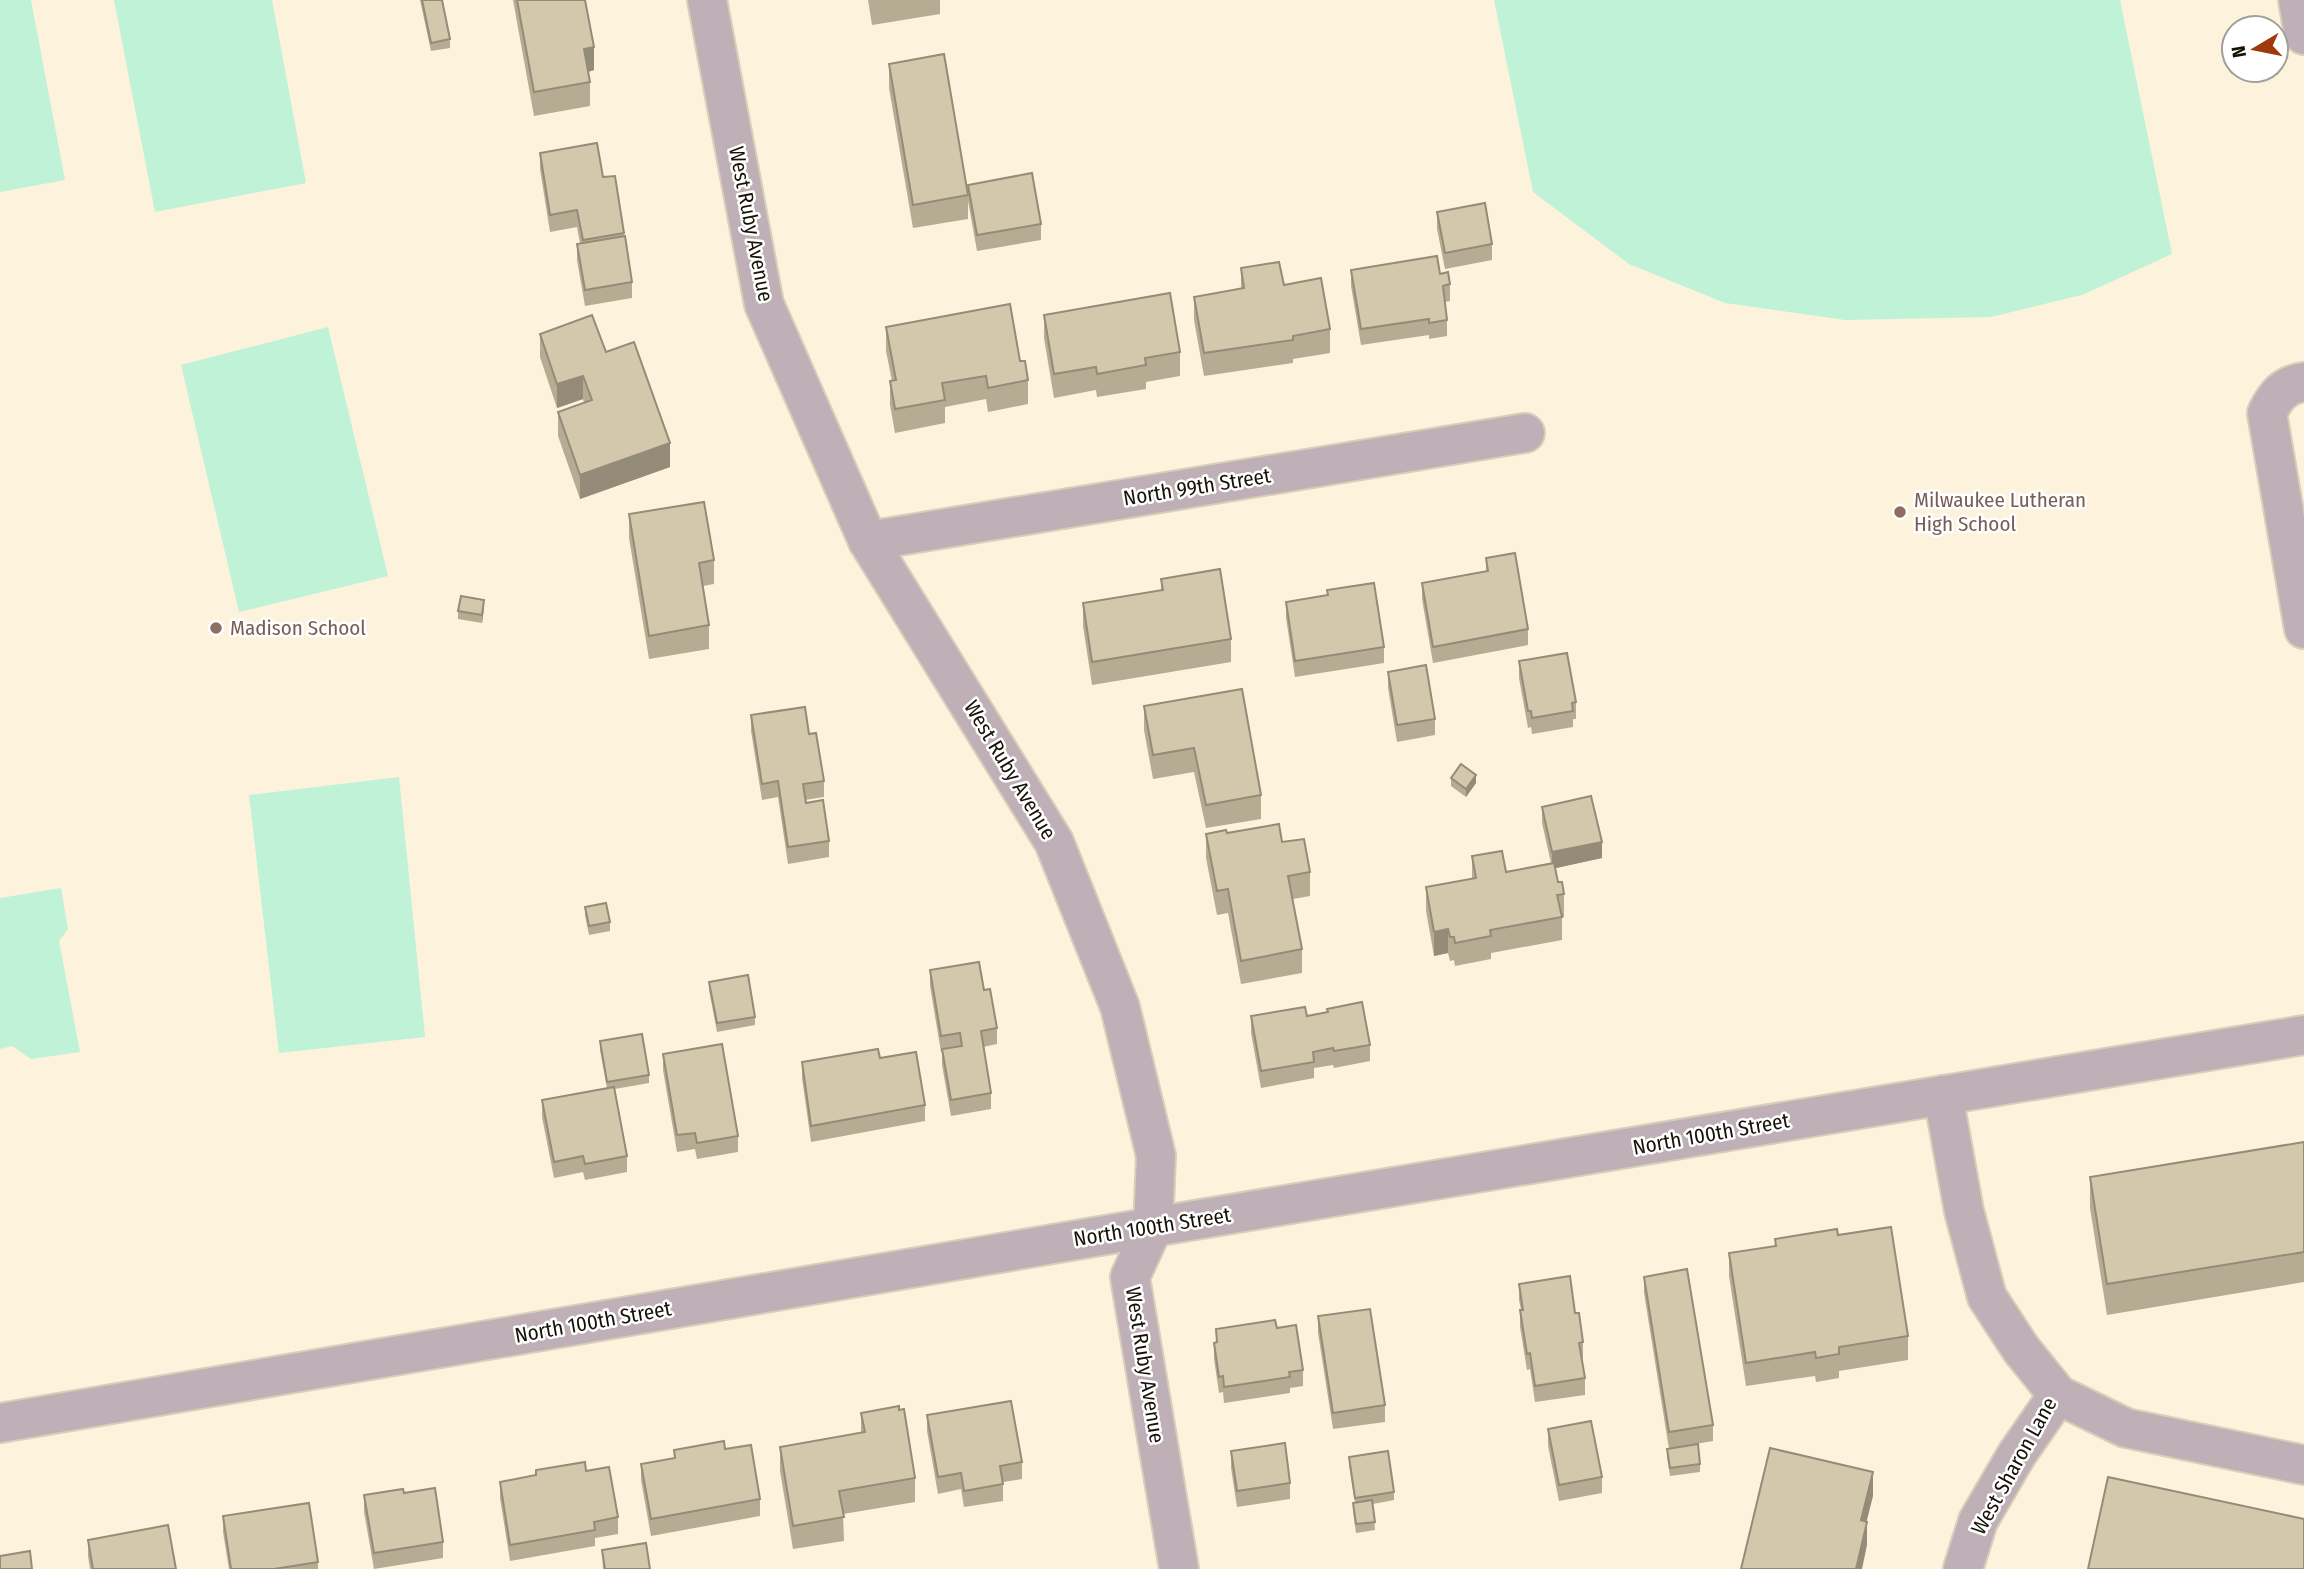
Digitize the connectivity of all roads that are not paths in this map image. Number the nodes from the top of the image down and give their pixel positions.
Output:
1 (707, 0) edge
2 (2298, 0) edge
3 (2304, 35) edge
4 (2304, 382) edge
5 (1525, 433) dead end
6 (868, 541) junction
7 (2304, 629) edge
8 (2304, 1035) edge
9 (1943, 1095) junction
10 (1153, 1227) junction
11 (2058, 1395) junction
12 (0, 1423) edge
13 (2304, 1465) edge
14 (1179, 1569) edge
15 (1964, 1569) edge

1 - 6 street, West Ruby Avenue
2 - 3 street
4 - 7 street
5 - 6 street, North 99th Street
6 - 10 street, West Ruby Avenue
8 - 9 street, North 100th Street
9 - 10 street, North 100th Street
9 - 11 street, West Sharon Lane
10 - 12 street, North 100th Street
10 - 14 street, West Ruby Avenue
11 - 13 street
11 - 15 street, West Sharon Lane

